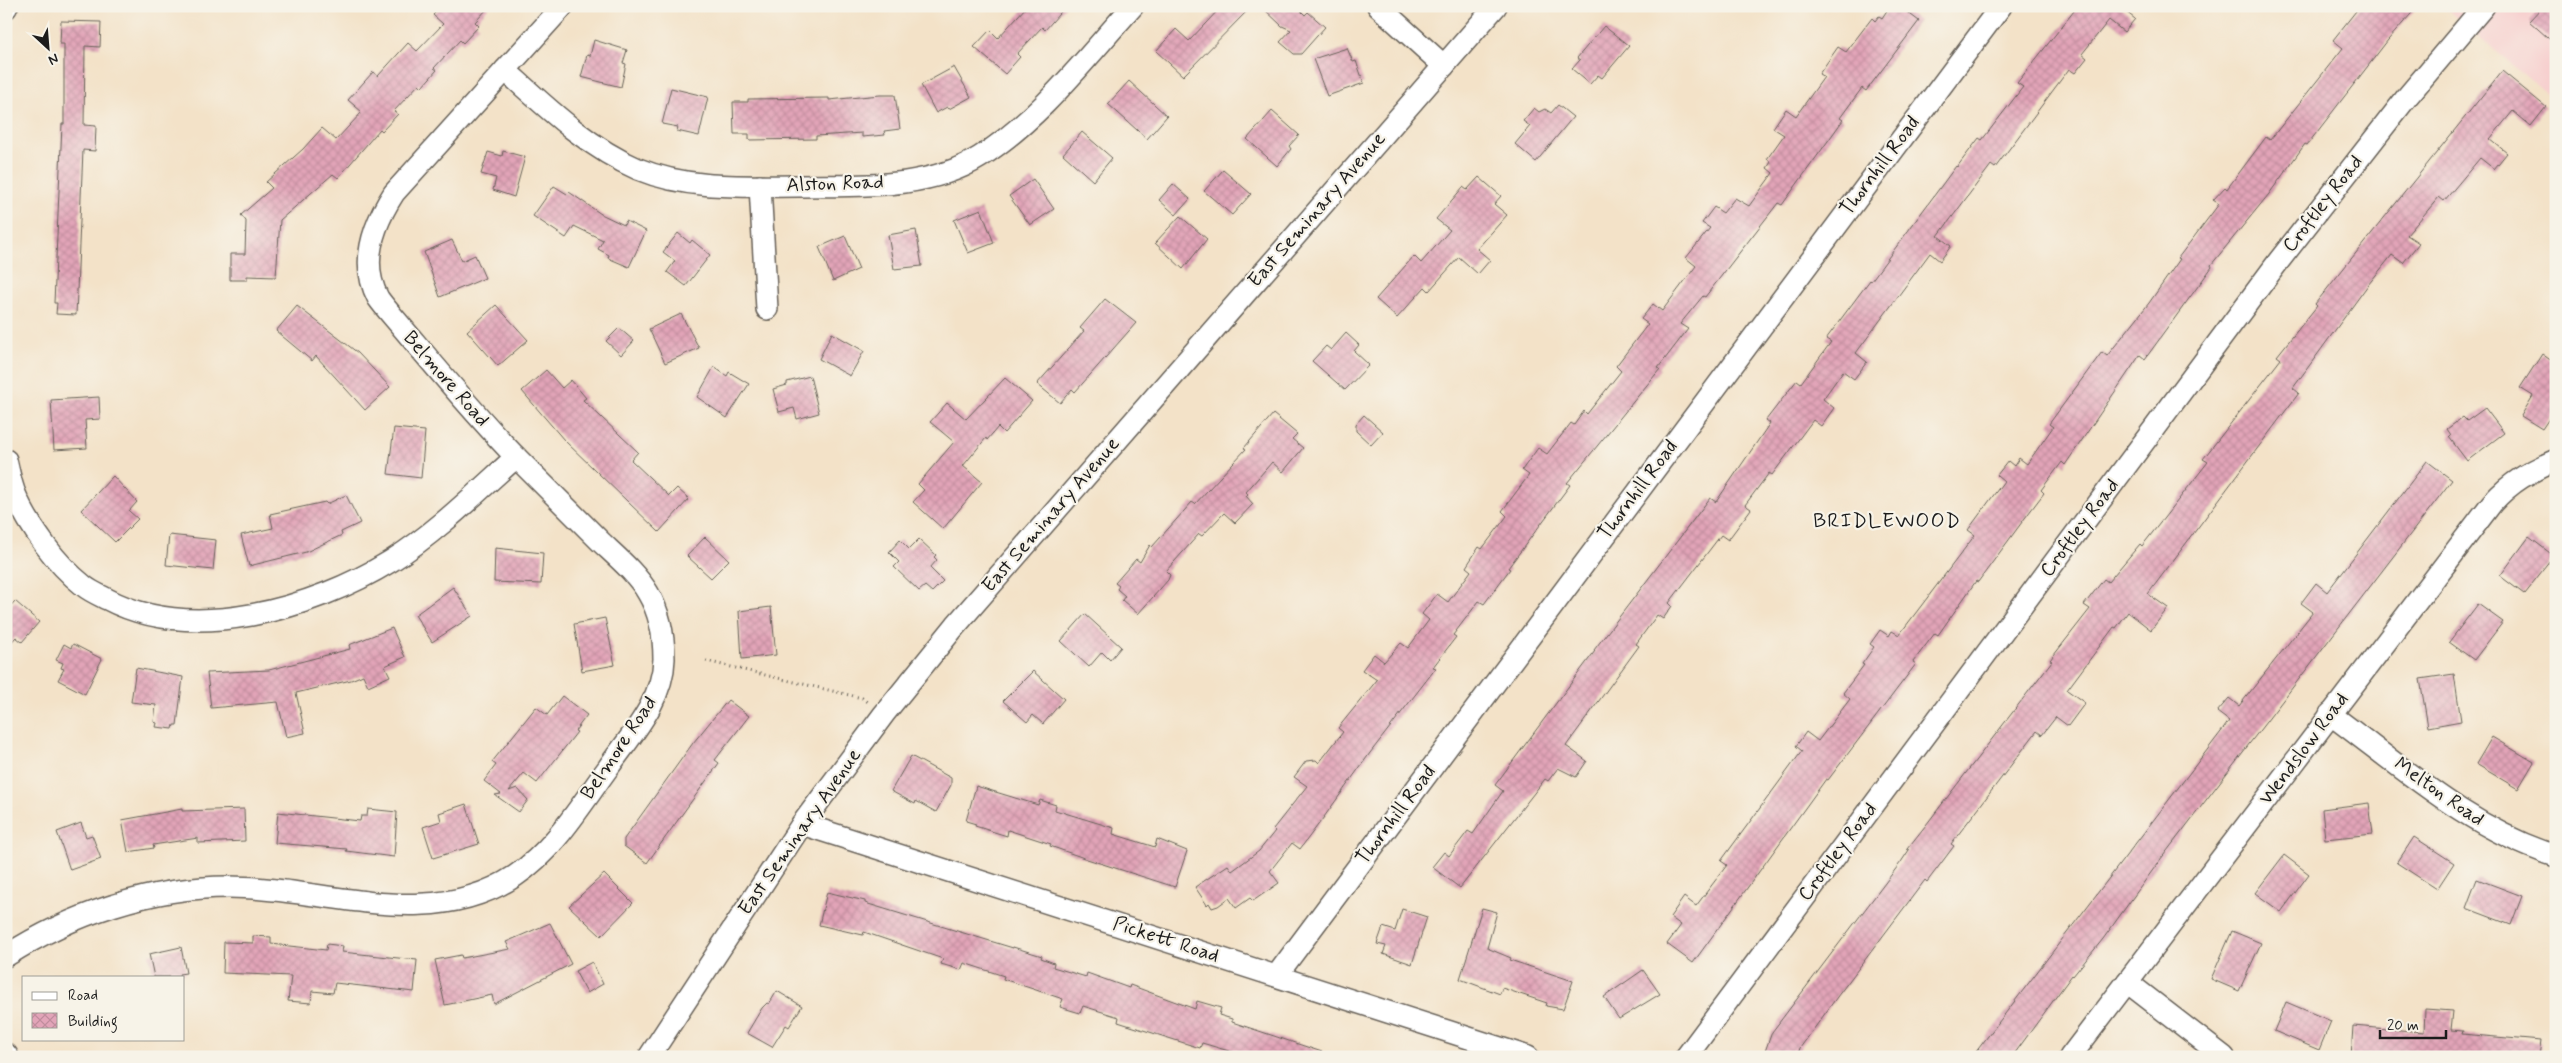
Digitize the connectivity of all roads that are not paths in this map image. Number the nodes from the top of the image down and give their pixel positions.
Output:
1 (563, 6) edge
2 (1134, 6) edge
3 (1378, 6) edge
4 (1496, 6) edge
5 (2001, 6) edge
6 (2484, 6) edge
7 (1444, 66) junction
8 (505, 70) junction
9 (760, 186) junction
10 (766, 309) dead end
11 (516, 457) junction
12 (6, 460) edge
13 (2556, 460) edge
14 (2330, 714) junction
15 (802, 824) junction
16 (2556, 856) edge
17 (6, 956) edge
18 (1277, 975) junction
19 (2127, 982) junction
20 (649, 1057) edge
21 (1528, 1057) edge
22 (1686, 1057) edge
23 (2070, 1057) edge
24 (2224, 1057) edge

1 - 8 street, Belmore Road
2 - 9 street, Alston Road
3 - 7 street
4 - 7 street, East Seminary Avenue
5 - 18 street, Thornhill Road
6 - 22 street, Croftley Road
7 - 15 street, East Seminary Avenue
8 - 9 street, Alston Road
8 - 11 street, Belmore Road
9 - 10 street
11 - 12 street
11 - 17 street, Belmore Road
13 - 14 street, Wendslow Road
14 - 16 street, Melton Road
14 - 19 street, Wendslow Road
15 - 18 street, Pickett Road
15 - 20 street, East Seminary Avenue
18 - 21 street, Pickett Road
19 - 23 street, Wendslow Road
19 - 24 street

